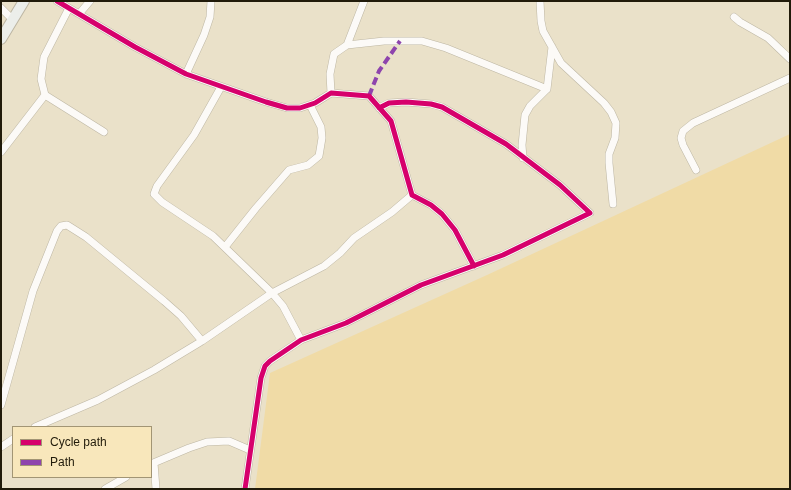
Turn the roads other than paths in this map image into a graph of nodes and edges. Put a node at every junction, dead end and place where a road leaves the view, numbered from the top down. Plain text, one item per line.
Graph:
1 (24, 1) edge
2 (57, 1) edge
3 (90, 1) edge
4 (211, 1) edge
5 (364, 1) edge
6 (540, 1) edge
7 (1, 8) edge
8 (69, 8) junction
9 (79, 14) junction
10 (734, 17) dead end
11 (13, 20) junction
12 (1, 39) edge
13 (347, 45) junction
14 (552, 47) junction
15 (790, 59) edge
16 (186, 74) junction
17 (790, 78) edge
18 (220, 87) junction
19 (547, 89) junction
20 (331, 93) junction
21 (45, 95) junction
22 (310, 105) junction
23 (379, 108) junction
24 (104, 132) dead end
25 (1, 152) edge
26 (523, 158) junction
27 (696, 170) dead end
28 (412, 195) junction
29 (613, 204) dead end
30 (225, 247) junction
31 (474, 266) junction
32 (272, 293) junction
33 (301, 340) junction
34 (202, 341) junction
35 (1, 405) edge
36 (38, 426) edge
37 (12, 440) edge
38 (1, 447) edge
39 (250, 450) junction
40 (153, 464) edge
41 (124, 478) edge
42 (105, 489) edge
43 (156, 489) edge
44 (245, 489) edge

1 - 11 street
2 - 8 street
3 - 9 street
4 - 16 street
5 - 13 street
6 - 14 street
7 - 11 street
8 - 9 street
8 - 21 street
9 - 16 street
10 - 15 street
11 - 12 street
13 - 19 street
13 - 20 street
14 - 19 street
14 - 29 street
16 - 18 street
17 - 27 street
18 - 22 street
18 - 30 street
19 - 26 street
20 - 22 street
20 - 23 street
21 - 24 street
21 - 25 street
22 - 30 street
23 - 26 street
23 - 28 street
26 - 31 street
28 - 31 street
28 - 32 street
30 - 32 street
31 - 33 street
32 - 33 street
32 - 34 street
33 - 39 street
34 - 35 street
34 - 36 street
37 - 38 street
39 - 40 street
39 - 44 street
40 - 43 street
41 - 42 street

